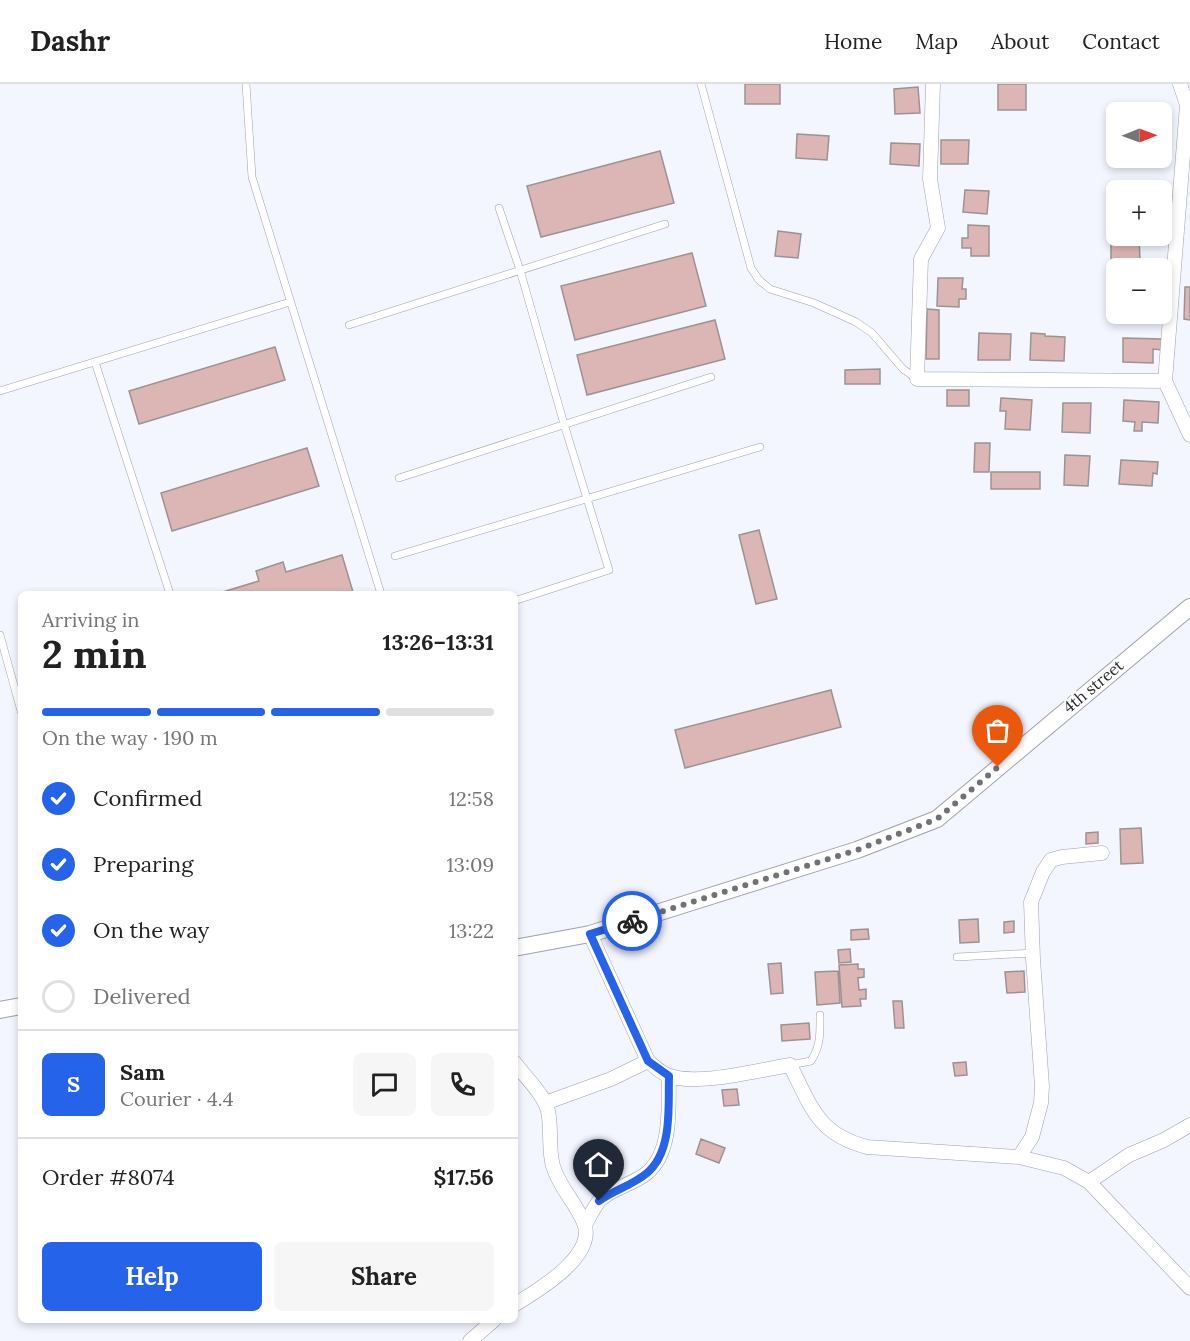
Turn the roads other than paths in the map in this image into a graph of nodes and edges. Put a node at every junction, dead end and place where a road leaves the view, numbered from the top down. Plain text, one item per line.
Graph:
1 (246, 84) edge
2 (701, 84) edge
3 (933, 84) edge
4 (1180, 84) edge
5 (1188, 104) edge
6 (499, 208) dead end
7 (665, 224) dead end
8 (520, 270) junction
9 (290, 302) junction
10 (349, 325) dead end
11 (95, 362) junction
12 (711, 376) dead end
13 (917, 379) junction
14 (1165, 381) junction
15 (0, 391) edge
16 (564, 424) junction
17 (1190, 435) edge
18 (760, 447) dead end
19 (399, 478) dead end
20 (587, 499) junction
21 (395, 556) dead end
22 (169, 591) edge
23 (380, 591) edge
24 (518, 600) edge
25 (1190, 607) edge
26 (0, 635) edge
27 (1, 643) edge
28 (18, 701) edge
29 (1102, 853) dead end
30 (590, 934) junction
31 (518, 947) edge
32 (1033, 953) junction
33 (957, 957) dead end
34 (18, 1007) edge
35 (0, 1011) edge
36 (820, 1015) dead end
37 (648, 1061) junction
38 (790, 1065) junction
39 (518, 1067) edge
40 (669, 1076) junction
41 (545, 1103) junction
42 (1190, 1125) edge
43 (1019, 1157) junction
44 (1089, 1182) junction
45 (585, 1225) junction
46 (1190, 1288) edge
47 (518, 1302) edge
48 (491, 1323) edge
49 (470, 1341) edge

1 - 9 lane
2 - 13 lane
3 - 13 street
4 - 5 street
5 - 14 street
6 - 8 lane
7 - 8 lane
8 - 10 lane
8 - 16 lane
9 - 11 lane
9 - 23 lane
11 - 15 lane
11 - 22 lane
12 - 16 lane
13 - 14 street
14 - 17 street
16 - 19 lane
16 - 20 lane
18 - 20 lane
20 - 21 lane
20 - 24 lane
25 - 30 street, 4th street
26 - 27 lane
27 - 28 lane
29 - 32 street
30 - 31 street, 4th street
30 - 37 street
32 - 33 lane
32 - 43 street
34 - 35 street
36 - 38 lane
37 - 40 street
37 - 41 street
38 - 40 street
38 - 43 street
39 - 41 street
40 - 45 street
41 - 45 street
42 - 44 street
43 - 44 street
44 - 46 street
45 - 47 street
48 - 49 street

